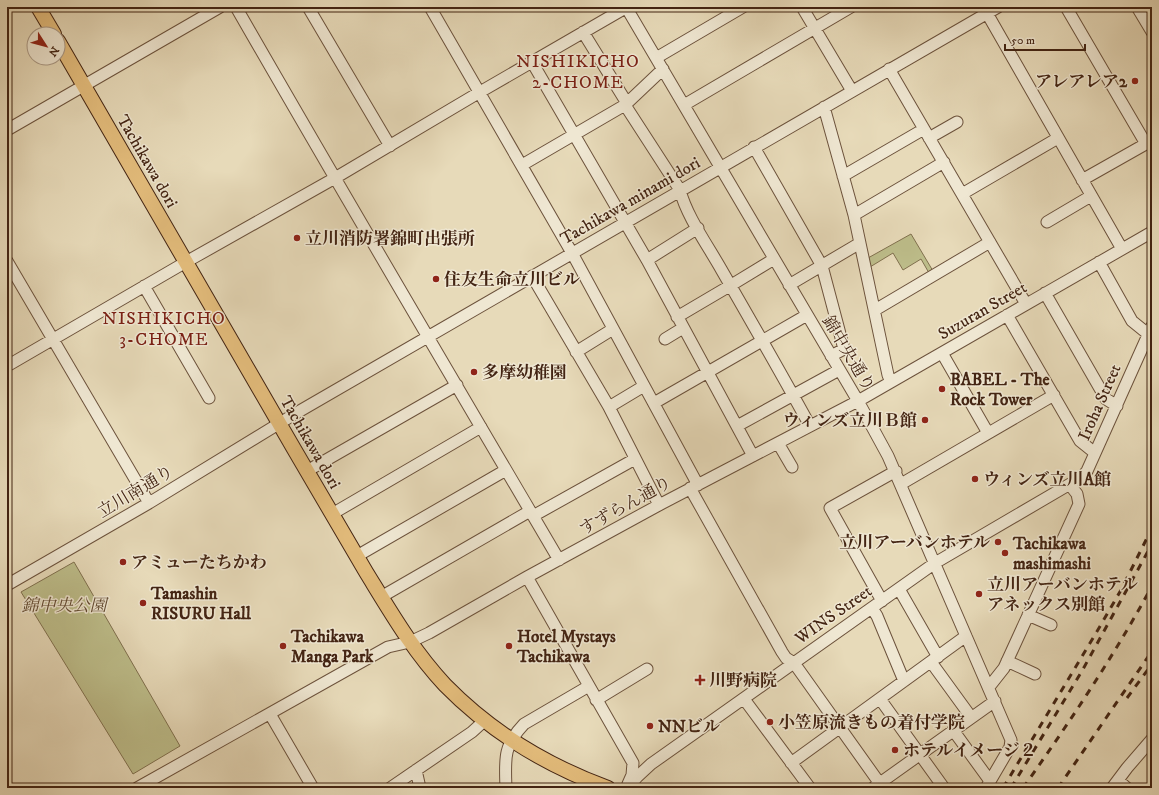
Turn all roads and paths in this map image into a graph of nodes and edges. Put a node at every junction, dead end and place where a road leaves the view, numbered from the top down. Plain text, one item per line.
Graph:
1 (38, 7) edge
2 (220, 7) edge
3 (236, 7) edge
4 (308, 7) edge
5 (430, 7) edge
6 (626, 7) edge
7 (743, 7) edge
8 (802, 7) edge
9 (851, 7) edge
10 (998, 7) edge
11 (1066, 7) edge
12 (1137, 7) edge
13 (985, 10) edge
14 (49, 26) edge
15 (815, 29) junction
16 (583, 32) junction
17 (1152, 32) edge
18 (66, 55) edge
19 (656, 58) junction
20 (532, 62) junction
21 (663, 69) junction
22 (889, 69) junction
23 (84, 86) junction
24 (852, 91) junction
25 (480, 92) junction
26 (625, 105) junction
27 (684, 105) junction
28 (824, 107) junction
29 (957, 122) dead end
30 (7, 130) edge
31 (575, 134) junction
32 (927, 134) junction
33 (1058, 138) junction
34 (1149, 143) edge
35 (390, 146) junction
36 (754, 147) junction
37 (944, 162) junction
38 (522, 165) junction
39 (720, 166) junction
40 (843, 176) junction
41 (334, 178) junction
42 (1082, 180) junction
43 (680, 190) junction
44 (962, 194) junction
45 (1092, 196) junction
46 (854, 215) junction
47 (625, 222) junction
48 (1047, 222) dead end
49 (698, 228) junction
50 (1152, 232) edge
51 (990, 242) junction
52 (860, 243) junction
53 (1122, 249) junction
54 (572, 253) junction
55 (774, 259) junction
56 (647, 260) junction
57 (7, 261) edge
58 (186, 262) junction
59 (1099, 262) junction
60 (822, 266) junction
61 (532, 276) junction
62 (730, 285) junction
63 (789, 285) junction
64 (144, 286) junction
65 (1045, 293) junction
66 (1026, 304) junction
67 (874, 310) junction
68 (807, 315) junction
69 (1007, 315) junction
70 (676, 316) junction
71 (683, 328) junction
72 (613, 329) junction
73 (1150, 330) edge
74 (429, 336) junction
75 (53, 339) junction
76 (665, 339) dead end
77 (762, 340) junction
78 (576, 352) junction
79 (942, 353) junction
80 (831, 356) junction
81 (7, 366) edge
82 (839, 370) junction
83 (707, 372) junction
84 (891, 382) junction
85 (457, 385) junction
86 (644, 386) junction
87 (793, 394) junction
88 (1054, 395) junction
89 (209, 398) dead end
90 (858, 401) junction
91 (654, 403) junction
92 (1116, 406) junction
93 (609, 407) junction
94 (279, 423) junction
95 (737, 426) junction
96 (810, 426) junction
97 (482, 427) junction
98 (988, 433) junction
99 (778, 443) junction
100 (1095, 453) junction
101 (753, 456) junction
102 (635, 460) junction
103 (792, 467) dead end
104 (506, 470) junction
105 (307, 471) junction
106 (896, 471) junction
107 (901, 484) junction
108 (1070, 485) junction
109 (694, 486) junction
110 (149, 503) junction
111 (659, 505) junction
112 (332, 514) junction
113 (532, 514) junction
114 (357, 556) junction
115 (559, 560) junction
116 (936, 563) junction
117 (528, 577) junction
118 (7, 585) edge
119 (899, 589) junction
120 (381, 597) junction
121 (882, 601) junction
122 (872, 608) junction
123 (1028, 615) junction
124 (1051, 625) dead end
125 (966, 636) junction
126 (410, 642) junction
127 (934, 659) junction
128 (1007, 661) junction
129 (794, 663) junction
130 (647, 669) dead end
131 (1035, 674) dead end
132 (904, 681) junction
133 (589, 686) junction
134 (989, 687) junction
135 (744, 699) junction
136 (880, 699) junction
137 (596, 700) junction
138 (995, 701) junction
139 (270, 714) junction
140 (971, 717) junction
141 (484, 721) junction
142 (840, 728) junction
143 (953, 730) junction
144 (510, 740) junction
145 (1151, 741) edge
146 (920, 754) junction
147 (791, 763) junction
148 (416, 770) junction
149 (1115, 784) edge
150 (988, 785) edge
151 (878, 786) edge
152 (137, 788) edge
153 (313, 788) edge
154 (390, 788) edge
155 (420, 788) edge
156 (506, 788) edge
157 (608, 788) edge
158 (628, 788) edge
159 (810, 788) edge
160 (944, 788) edge
161 (1127, 788) edge

1 - 14 main road
2 - 23 street
3 - 41 street
4 - 35 street
5 - 25 street
6 - 16 street
6 - 19 street, 錦中央通り
7 - 19 street
8 - 15 street
9 - 15 street
10 - 13 street, Tachikawa minami dori
11 - 34 street
12 - 17 street
13 - 22 street, Tachikawa minami dori
13 - 33 street
15 - 24 street
15 - 27 street
16 - 20 street
16 - 26 street
18 - 23 main road, Tachikawa dori
19 - 21 street, 錦中央通り
20 - 25 street
20 - 31 street
21 - 26 street
21 - 27 street, 錦中央通り
22 - 24 street, Tachikawa minami dori
22 - 32 street
23 - 30 street
23 - 58 main road, Tachikawa dori
24 - 28 street, Tachikawa minami dori
25 - 35 street
25 - 38 street
26 - 31 street
26 - 43 street
27 - 39 street, 錦中央通り
28 - 36 street, Tachikawa minami dori
28 - 40 street
29 - 32 street
31 - 38 street
31 - 47 street
32 - 37 street
32 - 40 street
33 - 42 street
33 - 44 street
34 - 42 street
35 - 41 street
36 - 39 street, Tachikawa minami dori
36 - 60 street
37 - 44 street
37 - 46 street
38 - 54 street
39 - 43 street, Tachikawa minami dori
39 - 55 street, 錦中央通り
40 - 46 street
41 - 58 street
41 - 74 street
42 - 45 street
43 - 47 street, Tachikawa minami dori
43 - 49 street
44 - 51 street
45 - 48 street
45 - 53 street
46 - 52 street
47 - 54 street, Tachikawa minami dori
47 - 56 street
49 - 56 street
49 - 62 street
50 - 53 street
51 - 66 street
51 - 67 street
52 - 60 street
52 - 67 street
53 - 59 street, Suzuran Street
54 - 61 street, Tachikawa minami dori
54 - 72 street
55 - 62 street
55 - 63 street, 錦中央通り
56 - 70 street
57 - 75 street
58 - 64 street
58 - 94 main road, Tachikawa dori
59 - 65 street, Suzuran Street
59 - 73 street
60 - 63 street
60 - 80 street
61 - 74 street, Tachikawa minami dori
61 - 78 street
62 - 70 street
62 - 77 street
63 - 68 street, 錦中央通り
64 - 75 street
64 - 89 street
65 - 66 street, Suzuran Street
65 - 92 street
66 - 69 street, Suzuran Street
67 - 84 street
68 - 77 street
68 - 80 street, 錦中央通り
69 - 79 street, Suzuran Street
69 - 88 street
70 - 71 street
71 - 76 street
71 - 83 street
72 - 78 street
72 - 86 street
73 - 92 street, Iroha Street
74 - 85 street
74 - 94 street, Tachikawa minami dori
75 - 81 street
75 - 110 street
77 - 83 street
77 - 87 street
78 - 93 street
79 - 84 street, Suzuran Street
79 - 98 street
80 - 82 street, 錦中央通り
82 - 87 street
82 - 90 street, 錦中央通り
83 - 91 street
83 - 95 street
84 - 90 street, Suzuran Street
85 - 97 street
85 - 105 street
86 - 91 street
86 - 93 street
87 - 95 street
87 - 96 street
88 - 98 street
88 - 100 street
90 - 96 street, すずらん通り
90 - 106 street, 錦中央通り
91 - 109 street
92 - 100 street, Iroha Street
93 - 102 street
94 - 105 main road, Tachikawa dori
94 - 110 street, 立川南通り
95 - 101 street
96 - 99 street, すずらん通り
97 - 104 street
97 - 112 street
98 - 107 street
99 - 101 street, すずらん通り
99 - 103 street
100 - 108 street, Iroha Street
101 - 109 street, すずらん通り
102 - 111 street
102 - 113 street
104 - 113 street
104 - 114 street
105 - 112 main road, Tachikawa dori
106 - 107 street, 錦中央通り
106 - 121 street
107 - 116 street, 錦中央通り
108 - 116 street, WINS Street
108 - 123 street
109 - 111 street, すずらん通り
109 - 129 street
110 - 118 street, 立川南通り
111 - 115 street, すずらん通り
112 - 114 main road, Tachikawa dori
113 - 115 street
113 - 120 street
114 - 120 main road, Tachikawa dori
115 - 117 street, すずらん通り
116 - 119 street, WINS Street
116 - 125 street, 錦中央通り
117 - 126 street, すずらん通り
117 - 133 street
119 - 121 street, WINS Street
119 - 127 street
120 - 126 main road, Tachikawa dori
121 - 122 street, WINS Street
122 - 129 street, WINS Street
122 - 132 street
123 - 124 street
123 - 128 street
125 - 127 street
125 - 134 street, 錦中央通り
126 - 139 street, すずらん通り
126 - 141 main road, Tachikawa dori
127 - 132 street
127 - 140 street
128 - 131 street
128 - 134 street
129 - 135 street, WINS Street
129 - 142 street
130 - 137 street
132 - 136 street
133 - 137 street
133 - 144 street
134 - 138 street, 錦中央通り
135 - 147 street
135 - 158 street, WINS Street
136 - 142 street
136 - 146 street
137 - 158 street
138 - 140 street
138 - 150 street, 錦中央通り
139 - 152 street, すずらん通り
139 - 153 street
140 - 143 street
141 - 144 main road, Tachikawa dori
141 - 148 street
142 - 147 street
142 - 151 street
143 - 146 street
143 - 150 street
144 - 156 street
144 - 157 main road, Tachikawa dori
145 - 149 street
146 - 151 street
146 - 160 street
147 - 159 street
148 - 154 street
148 - 155 street
149 - 161 street

